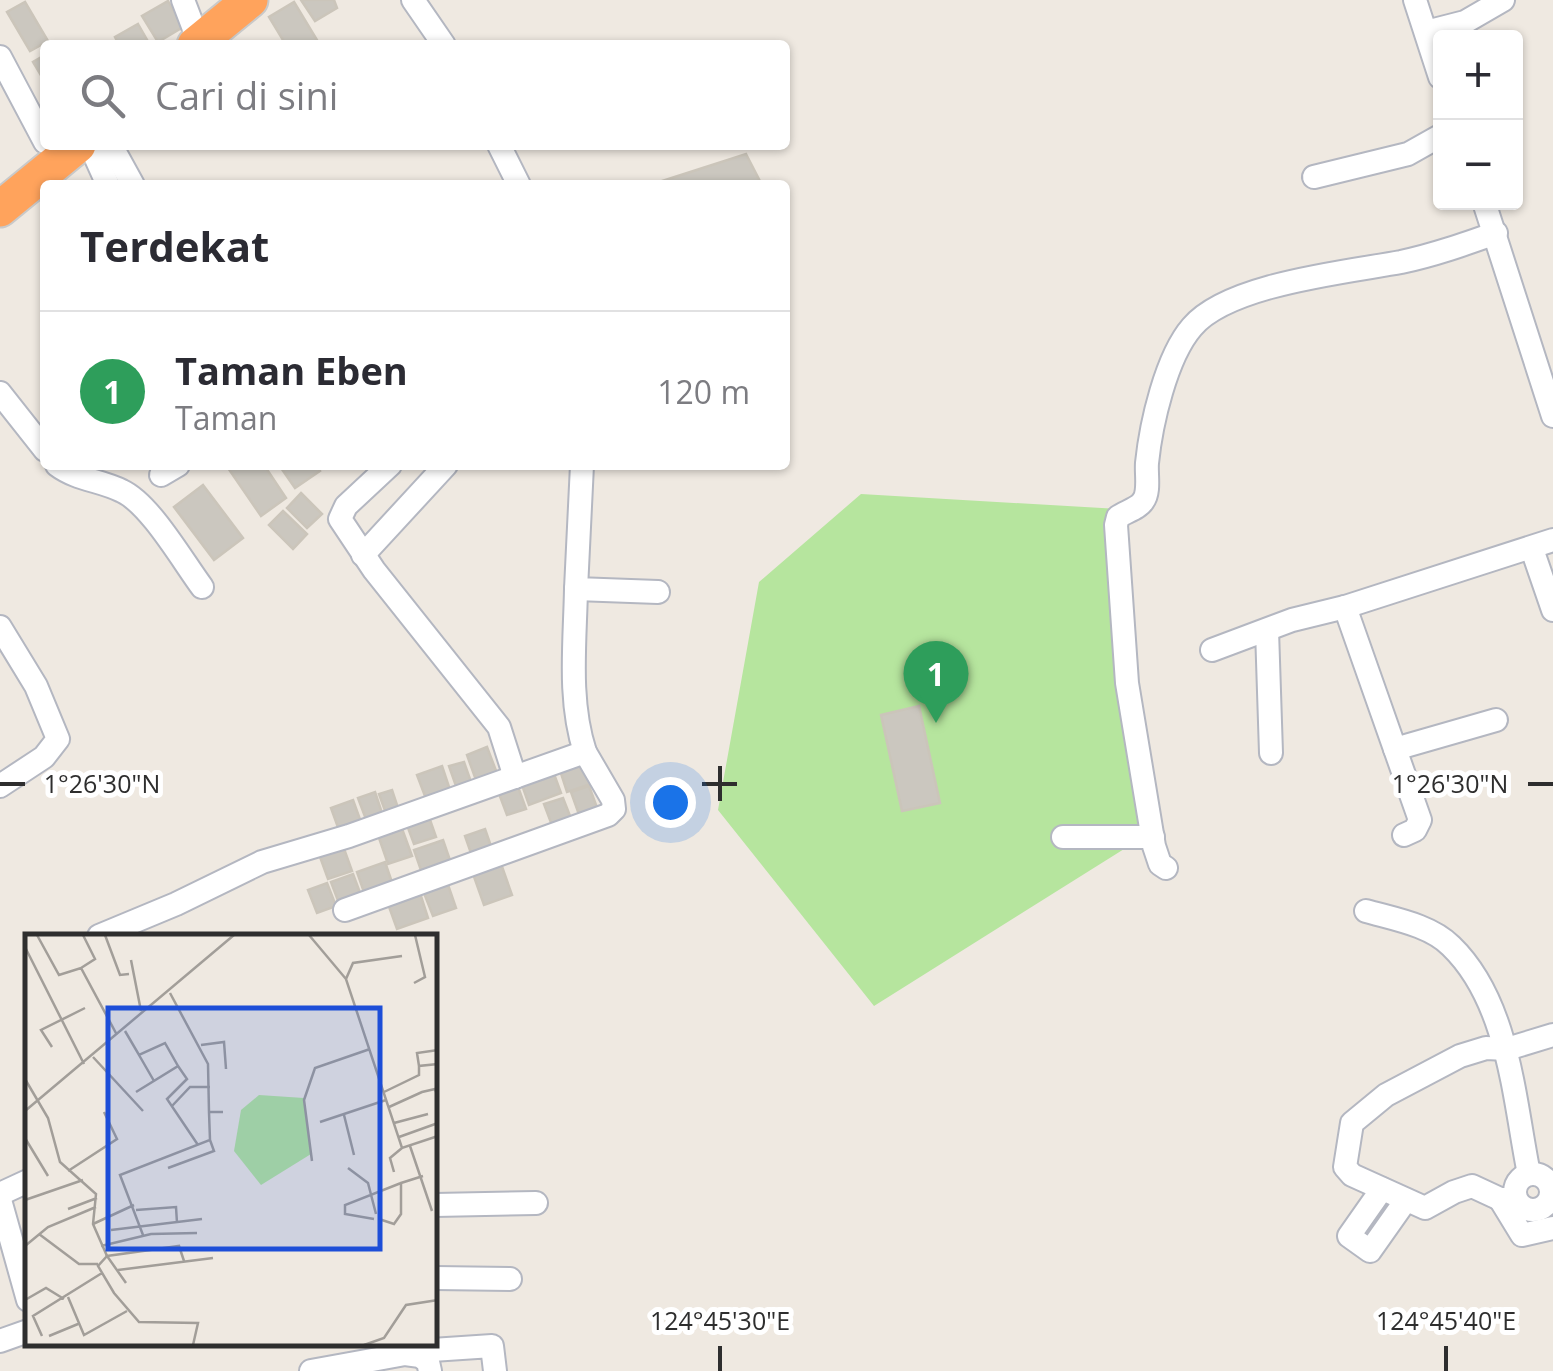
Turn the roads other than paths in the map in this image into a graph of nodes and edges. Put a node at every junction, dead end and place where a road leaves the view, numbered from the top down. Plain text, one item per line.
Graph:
1 (183, 0) edge
2 (250, 0) edge
3 (413, 0) edge
4 (1415, 0) edge
5 (1503, 0) edge
6 (1426, 32) junction
7 (196, 40) edge
8 (201, 40) edge
9 (441, 40) edge
10 (1433, 54) edge
11 (0, 57) edge
12 (40, 122) edge
13 (1433, 140) edge
14 (54, 150) edge
15 (92, 150) edge
16 (113, 150) edge
17 (502, 150) edge
18 (1314, 177) dead end
19 (106, 180) edge
20 (130, 180) edge
21 (517, 180) edge
22 (0, 209) edge
23 (1487, 210) edge
24 (1496, 233) junction
25 (0, 392) edge
26 (1553, 416) edge
27 (40, 444) edge
28 (63, 470) edge
29 (385, 470) edge
30 (441, 470) edge
31 (582, 470) edge
32 (1543, 544) edge
33 (363, 555) junction
34 (202, 587) dead end
35 (576, 589) junction
36 (658, 592) dead end
37 (1345, 607) junction
38 (1553, 610) edge
39 (0, 627) edge
40 (1267, 630) junction
41 (1212, 650) dead end
42 (1496, 720) dead end
43 (1395, 749) junction
44 (585, 752) junction
45 (1271, 753) dead end
46 (514, 777) junction
47 (0, 786) edge
48 (1404, 835) dead end
49 (1153, 837) junction
50 (1082, 845) dead end
51 (1166, 868) dead end
52 (345, 910) dead end
53 (1366, 911) dead end
54 (104, 934) edge
55 (1553, 1035) edge
56 (1507, 1050) junction
57 (1529, 1174) junction
58 (25, 1183) edge
59 (1382, 1189) junction
60 (0, 1197) edge
61 (1508, 1199) junction
62 (1406, 1200) junction
63 (536, 1203) dead end
64 (1550, 1205) edge
65 (438, 1206) edge
66 (1553, 1228) edge
67 (23, 1262) edge
68 (438, 1278) edge
69 (510, 1279) dead end
70 (25, 1332) edge
71 (0, 1341) edge
72 (425, 1364) edge
73 (311, 1371) edge
74 (494, 1371) edge

1 - 7 street
2 - 8 highway
3 - 9 street
4 - 6 street
5 - 6 street
6 - 10 street
11 - 12 street
13 - 18 street
14 - 22 highway
15 - 19 street
16 - 20 street
17 - 21 street
23 - 24 street
24 - 26 street
24 - 49 street
25 - 27 street
28 - 34 street
29 - 33 street
30 - 33 street
31 - 35 street
32 - 37 street
32 - 38 street
33 - 46 street
35 - 36 street
35 - 44 street
37 - 40 street
37 - 43 street
39 - 47 street
40 - 41 street
40 - 45 street
42 - 43 street
43 - 48 street
44 - 46 street
44 - 52 street
46 - 54 street
49 - 50 street
49 - 51 street
53 - 56 street
55 - 56 street
56 - 57 street
56 - 59 street
57 - 61 street
57 - 64 street
58 - 60 street
59 - 62 street
59 - 62 street
60 - 67 street
61 - 62 street
61 - 64 street
61 - 66 street
63 - 65 street
68 - 69 street
70 - 71 street
72 - 73 street
72 - 74 street

